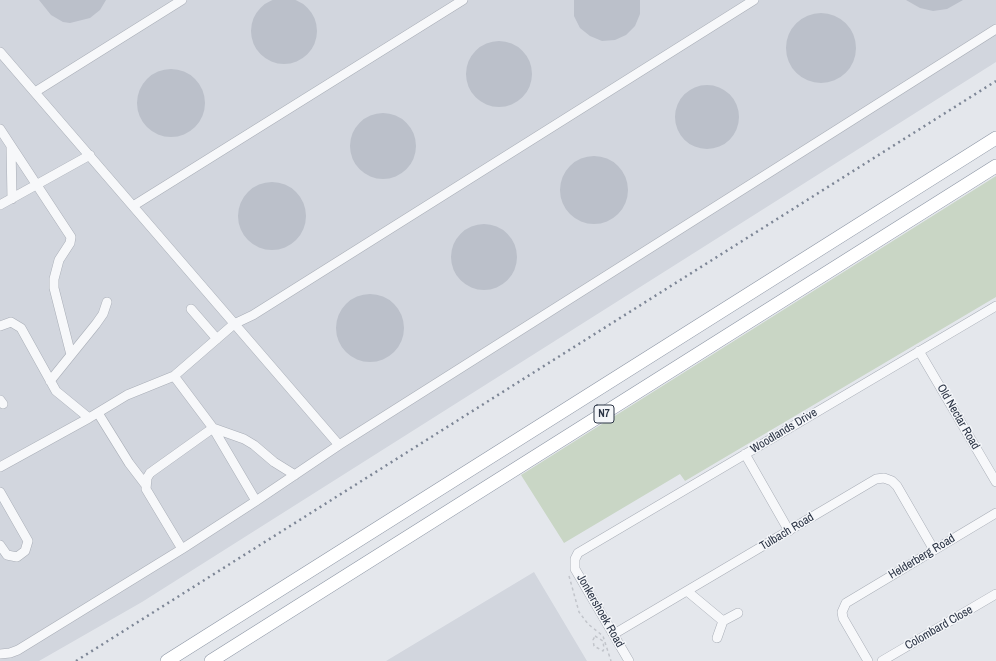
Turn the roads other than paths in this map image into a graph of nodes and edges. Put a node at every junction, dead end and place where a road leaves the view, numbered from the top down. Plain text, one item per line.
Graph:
1 (182, 0) edge
2 (463, 0) edge
3 (754, 0) edge
4 (996, 29) edge
5 (0, 52) edge
6 (34, 92) junction
7 (0, 129) edge
8 (996, 138) edge
9 (11, 145) junction
10 (90, 155) junction
11 (996, 166) edge
12 (37, 185) junction
13 (12, 199) junction
14 (0, 205) edge
15 (133, 206) junction
16 (107, 302) dead end
17 (996, 306) edge
18 (191, 309) dead end
19 (234, 324) junction
20 (0, 326) edge
21 (217, 339) junction
22 (919, 351) junction
23 (71, 355) junction
24 (174, 376) junction
25 (50, 381) junction
26 (98, 413) junction
27 (89, 418) junction
28 (213, 428) junction
29 (339, 445) junction
30 (745, 454) junction
31 (0, 467) edge
32 (295, 475) junction
33 (996, 482) edge
34 (145, 484) junction
35 (0, 492) edge
36 (256, 501) junction
37 (996, 513) edge
38 (789, 531) junction
39 (0, 545) edge
40 (182, 549) junction
41 (934, 550) junction
42 (575, 559) joint
43 (687, 591) junction
44 (996, 594) edge
45 (738, 613) dead end
46 (724, 621) junction
47 (614, 634) junction
48 (716, 638) dead end
49 (0, 654) edge
50 (167, 661) edge
51 (211, 661) edge
52 (630, 661) edge
53 (868, 661) edge
54 (882, 661) edge

1 - 6 street
2 - 15 street
3 - 19 street
4 - 29 street
5 - 6 street
6 - 10 street
7 - 9 street
8 - 50 highway, N7
9 - 12 street
9 - 13 street
10 - 12 street
10 - 15 street
11 - 51 highway, N7
12 - 13 street
12 - 23 street
13 - 14 street
15 - 19 street
16 - 23 street
17 - 22 street, Woodlands Drive
18 - 21 street
19 - 21 street
19 - 29 street
20 - 25 street
21 - 24 street
22 - 30 street, Woodlands Drive
22 - 33 street, Old Nectar Road
23 - 25 street
24 - 26 street
24 - 28 street
25 - 27 street
26 - 27 street
26 - 34 street
27 - 31 street
28 - 32 street
28 - 34 street
28 - 36 street
29 - 32 street
30 - 38 street
30 - 42 street, Woodlands Drive
32 - 36 street
34 - 40 street
35 - 39 street
36 - 40 street
37 - 41 street, Helderberg Road
38 - 41 street, Tulbach Road
38 - 43 street, Tulbach Road
40 - 49 street
41 - 53 street, Helderberg Road
42 - 47 street, Jonkershoek Road
43 - 46 street
43 - 47 street, Tulbach Road
44 - 54 street, Colombard Close
45 - 46 street
46 - 48 street
47 - 52 street, Jonkershoek Road

